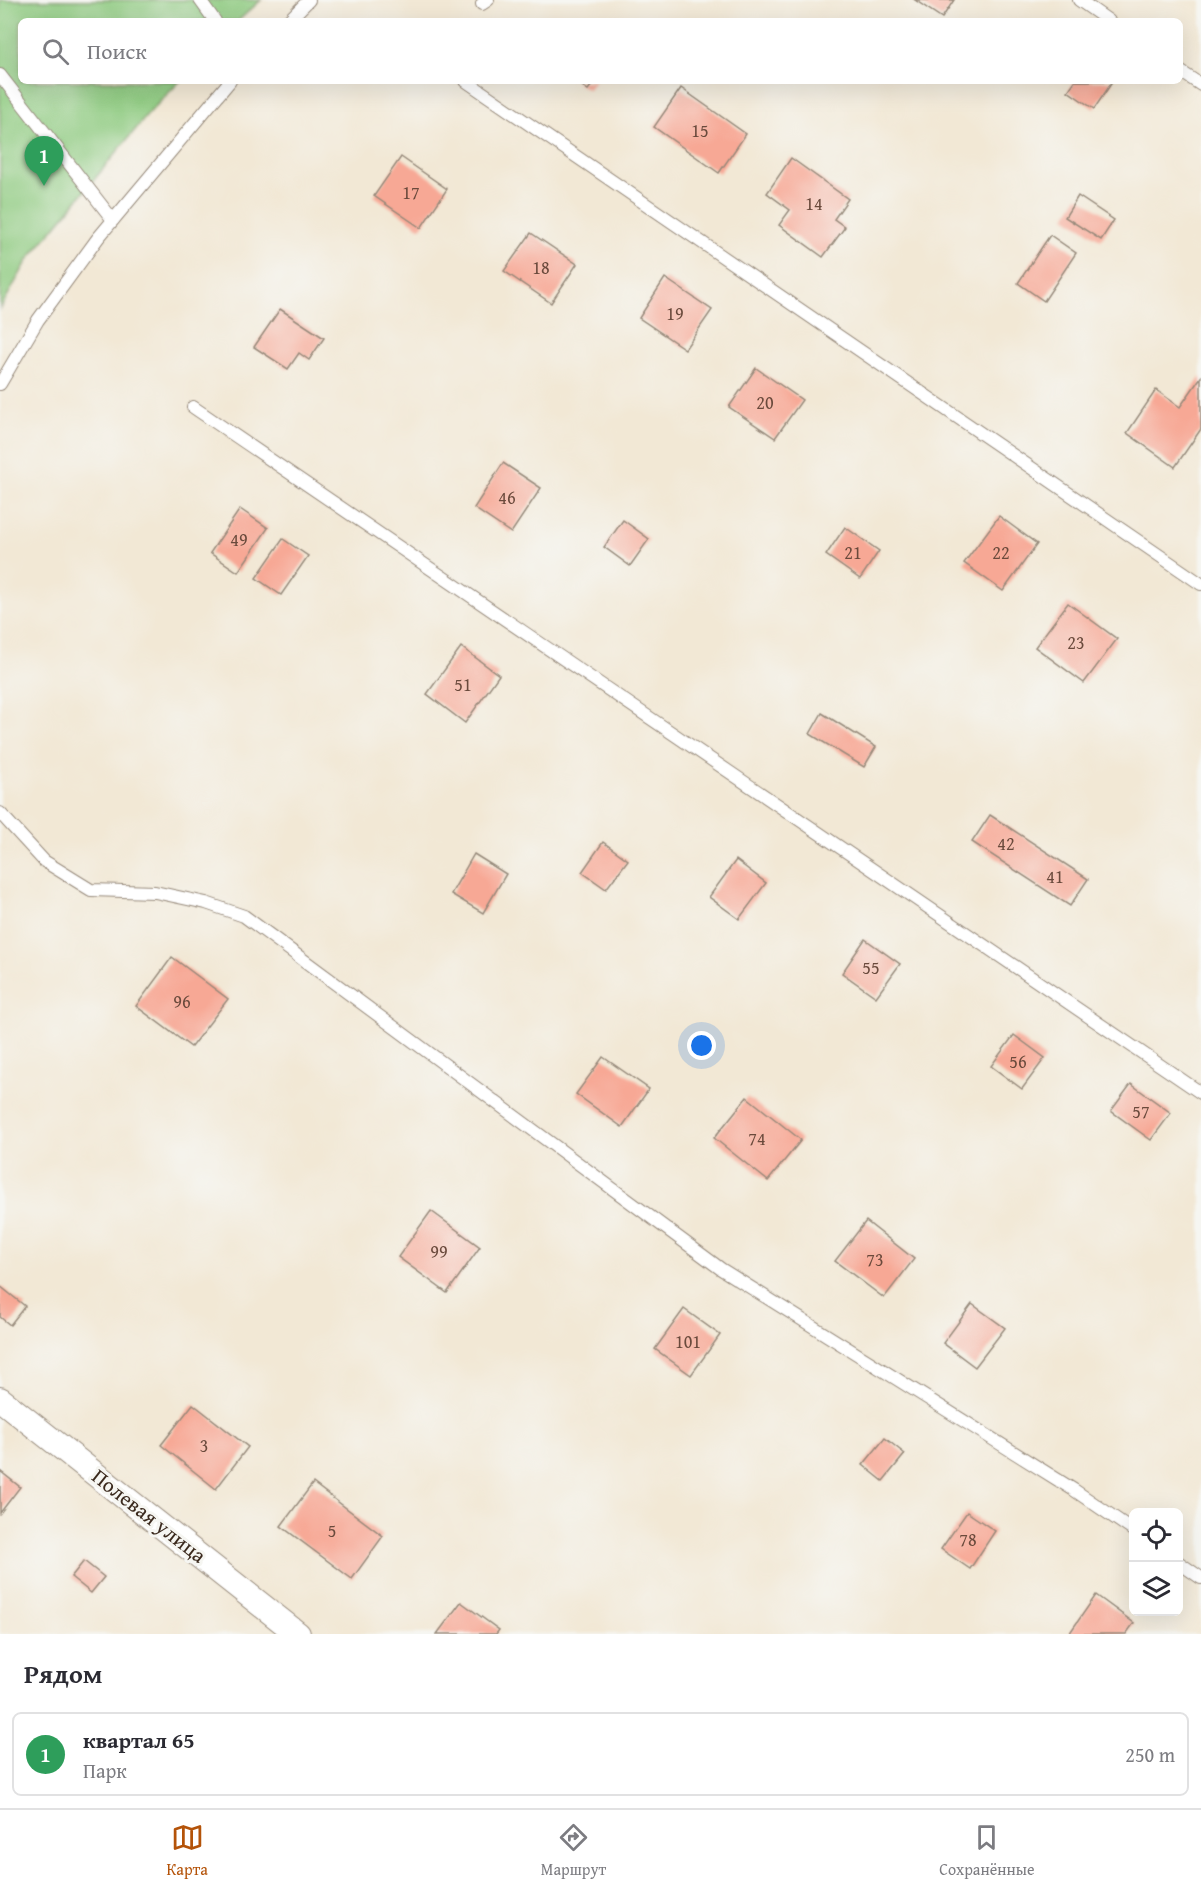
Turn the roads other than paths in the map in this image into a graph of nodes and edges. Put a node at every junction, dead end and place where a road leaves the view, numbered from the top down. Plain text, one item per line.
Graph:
1 (200, 0) edge
2 (309, 0) edge
3 (1079, 0) edge
4 (213, 18) edge
5 (291, 18) edge
6 (1105, 18) edge
7 (1183, 72) edge
8 (0, 75) edge
9 (227, 84) edge
10 (470, 84) edge
11 (1201, 85) edge
12 (113, 220) junction
13 (0, 384) edge
14 (193, 407) dead end
15 (1201, 584) edge
16 (0, 813) edge
17 (1201, 1093) edge
18 (0, 1399) edge
19 (1129, 1528) edge
20 (1183, 1565) edge
21 (1201, 1578) edge
22 (298, 1634) edge

1 - 4 lane
2 - 5 lane
3 - 6 lane
7 - 11 lane
8 - 12 lane
9 - 12 lane
10 - 15 lane
12 - 13 lane
14 - 17 lane
16 - 19 lane
18 - 22 street, Полевая улица
20 - 21 lane

